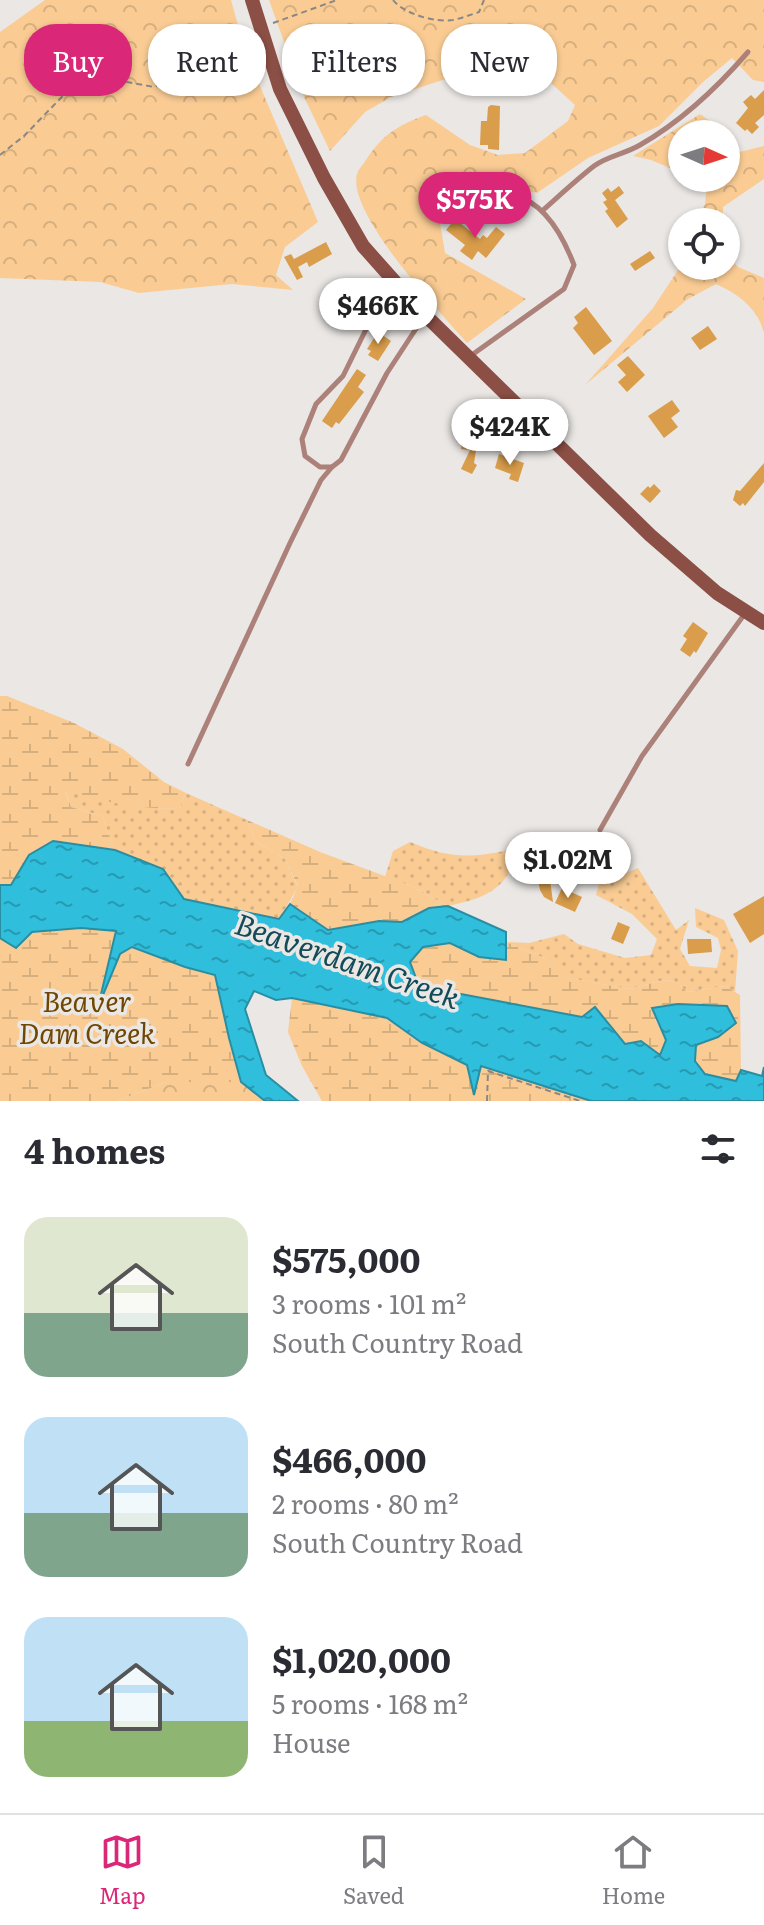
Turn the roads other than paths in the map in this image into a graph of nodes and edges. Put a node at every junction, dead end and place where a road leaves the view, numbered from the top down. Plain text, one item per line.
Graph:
1 (252, 0) edge
2 (748, 52) dead end
3 (470, 200) dead end
4 (542, 211) junction
5 (398, 285) junction
6 (425, 315) junction
7 (468, 357) junction
8 (332, 467) junction
9 (747, 611) junction
10 (764, 623) edge
11 (188, 764) dead end
12 (600, 830) dead end

1 - 5 main road
2 - 4 lane
3 - 4 lane
4 - 7 lane
5 - 6 main road
5 - 8 lane
6 - 7 main road
6 - 8 lane
7 - 9 main road
8 - 11 lane
9 - 10 main road
9 - 12 lane

